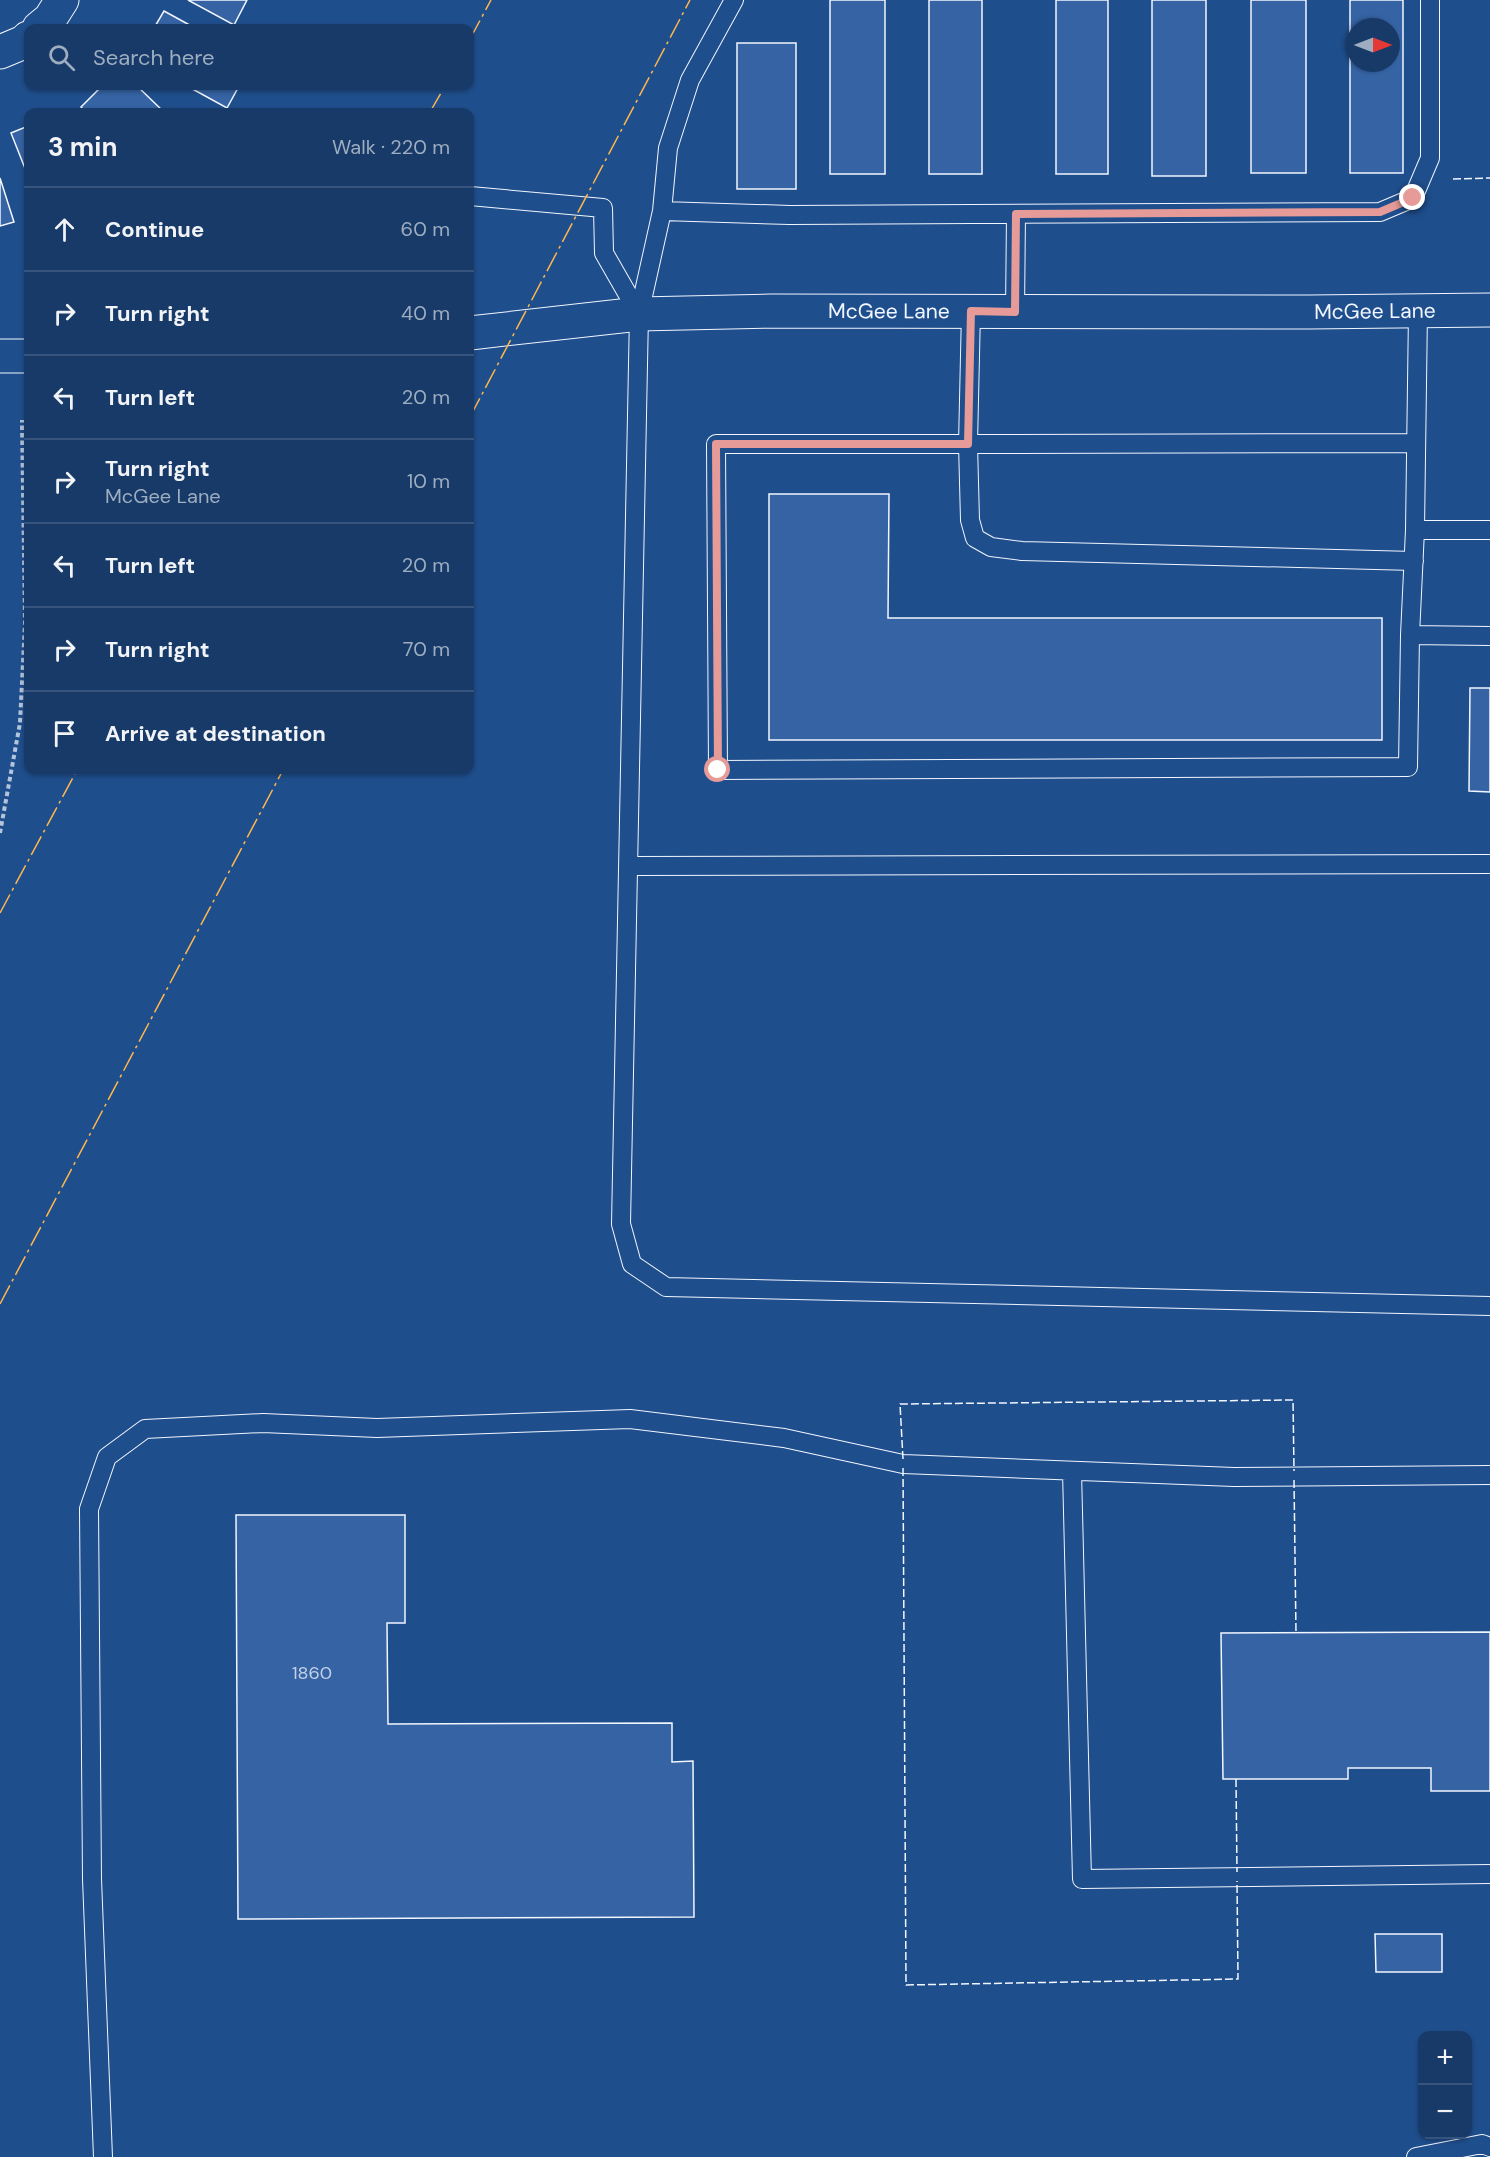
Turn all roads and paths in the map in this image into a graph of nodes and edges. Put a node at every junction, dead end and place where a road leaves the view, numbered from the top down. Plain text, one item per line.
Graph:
1 (62, 0) edge
2 (734, 0) edge
3 (1430, 0) edge
4 (44, 24) edge
5 (24, 42) edge
6 (0, 52) edge
7 (474, 196) edge
8 (662, 211) junction
9 (1016, 214) junction
10 (1490, 310) edge
11 (971, 311) junction
12 (1418, 311) junction
13 (1015, 312) junction
14 (639, 314) junction
15 (474, 333) edge
16 (0, 356) edge
17 (24, 356) edge
18 (22, 420) dead end
19 (1416, 443) junction
20 (968, 444) junction
21 (1415, 530) junction
22 (1490, 530) edge
23 (24, 555) edge
24 (1414, 561) junction
25 (1410, 635) junction
26 (1490, 636) edge
27 (24, 643) edge
28 (0, 833) edge
29 (1490, 864) edge
30 (628, 866) junction
31 (1490, 1306) edge
32 (1072, 1471) junction
33 (1490, 1475) edge
34 (1490, 1874) edge
35 (1490, 2147) edge
36 (103, 2157) edge
37 (1416, 2157) edge

1 - 4 street
2 - 8 lane
3 - 9 lane
5 - 6 street
7 - 14 lane
8 - 9 lane
8 - 14 lane
9 - 13 lane
10 - 12 street, McGee Lane
11 - 13 street, McGee Lane
11 - 14 street, McGee Lane
11 - 20 lane
12 - 13 street, McGee Lane
12 - 19 lane
14 - 15 street, McGee Lane
14 - 30 lane
16 - 17 street
18 - 23 path
19 - 20 lane
19 - 21 lane
20 - 24 lane
20 - 25 lane
21 - 22 lane
21 - 24 lane
24 - 25 lane
25 - 26 lane
27 - 28 path
29 - 30 lane
30 - 31 lane
32 - 33 lane
32 - 34 lane
32 - 36 lane
35 - 37 lane

